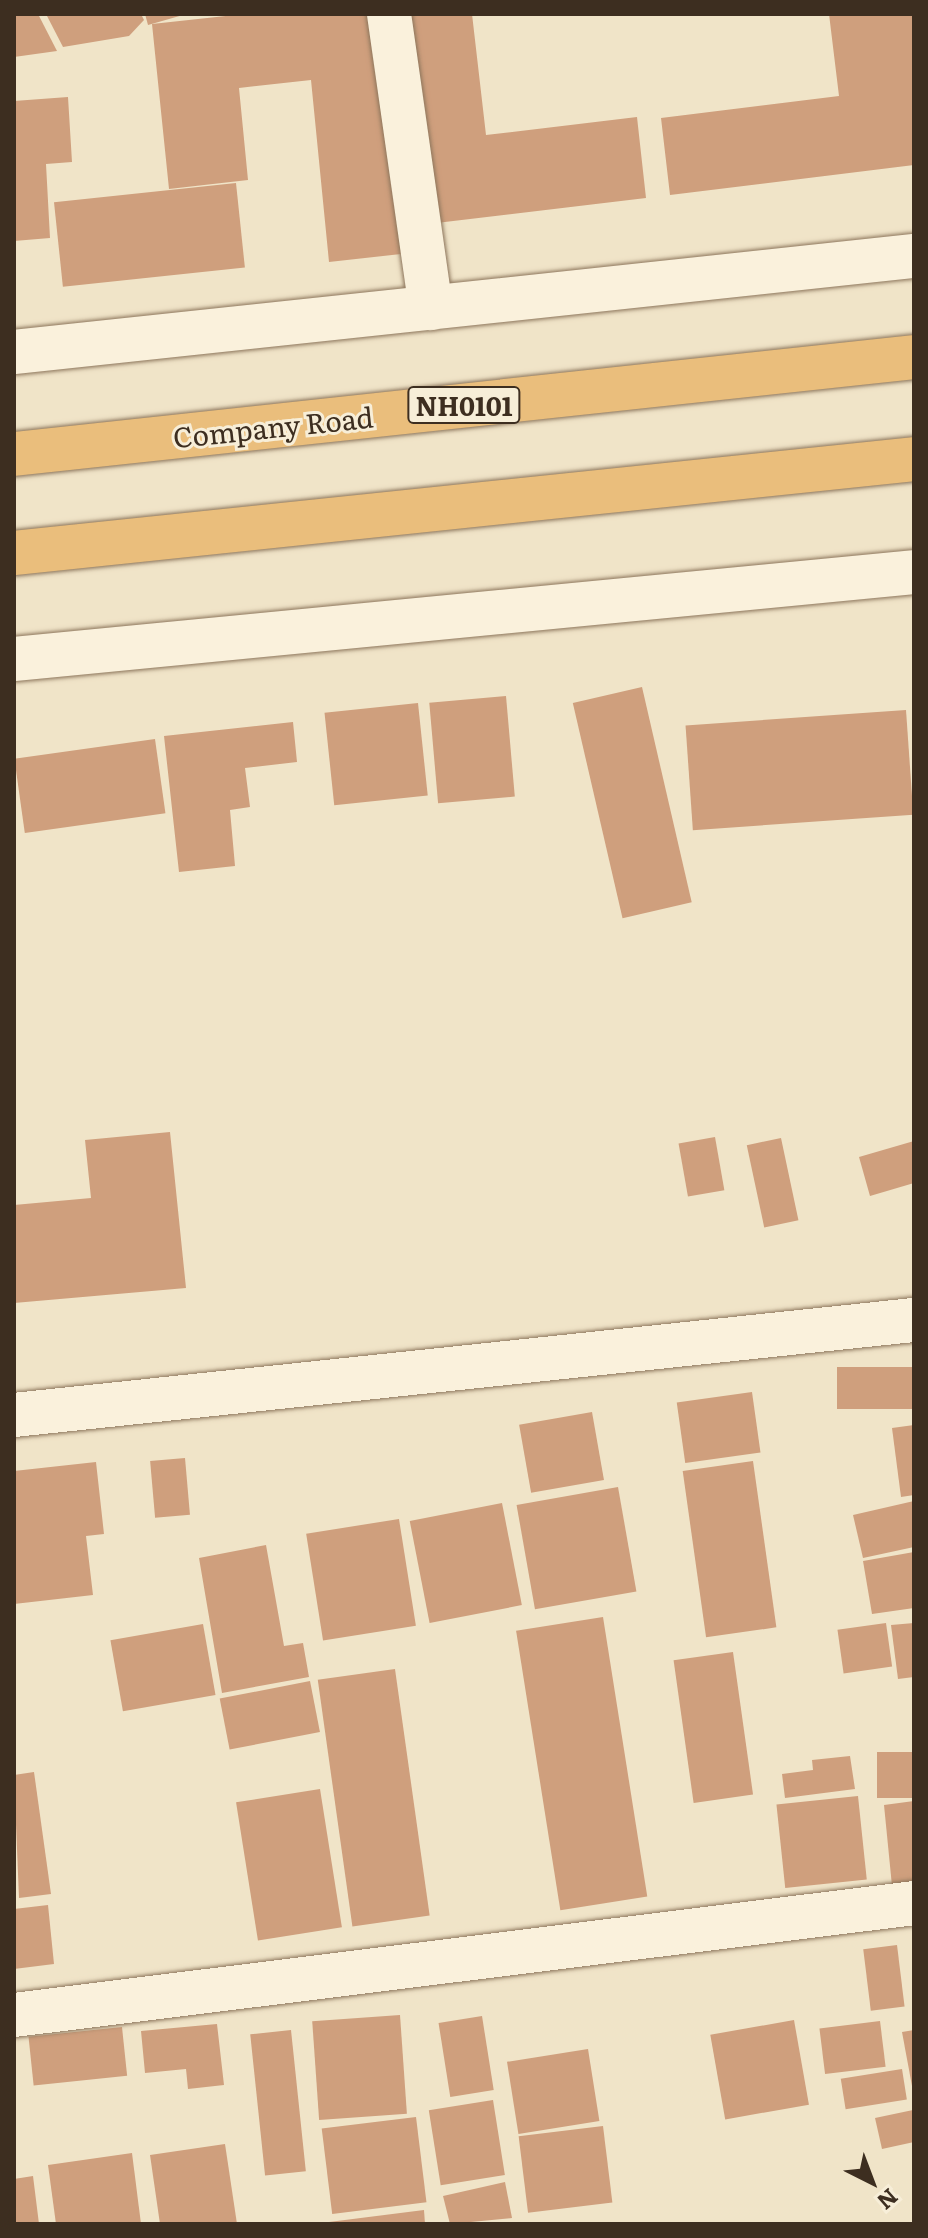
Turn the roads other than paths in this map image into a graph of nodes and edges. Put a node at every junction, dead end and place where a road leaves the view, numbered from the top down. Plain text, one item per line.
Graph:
1 (389, 14) edge
2 (914, 256) edge
3 (431, 308) junction
4 (14, 352) edge
5 (914, 357) edge
6 (14, 454) edge
7 (914, 459) edge
8 (14, 553) edge
9 (914, 572) edge
10 (14, 659) edge
11 (914, 1320) edge
12 (14, 1415) edge
13 (914, 1903) edge
14 (14, 2015) edge

1 - 3 street
2 - 3 street
3 - 4 street
5 - 6 highway, Company Road / NH0101
7 - 8 highway
9 - 10 street
11 - 12 street
13 - 14 street

